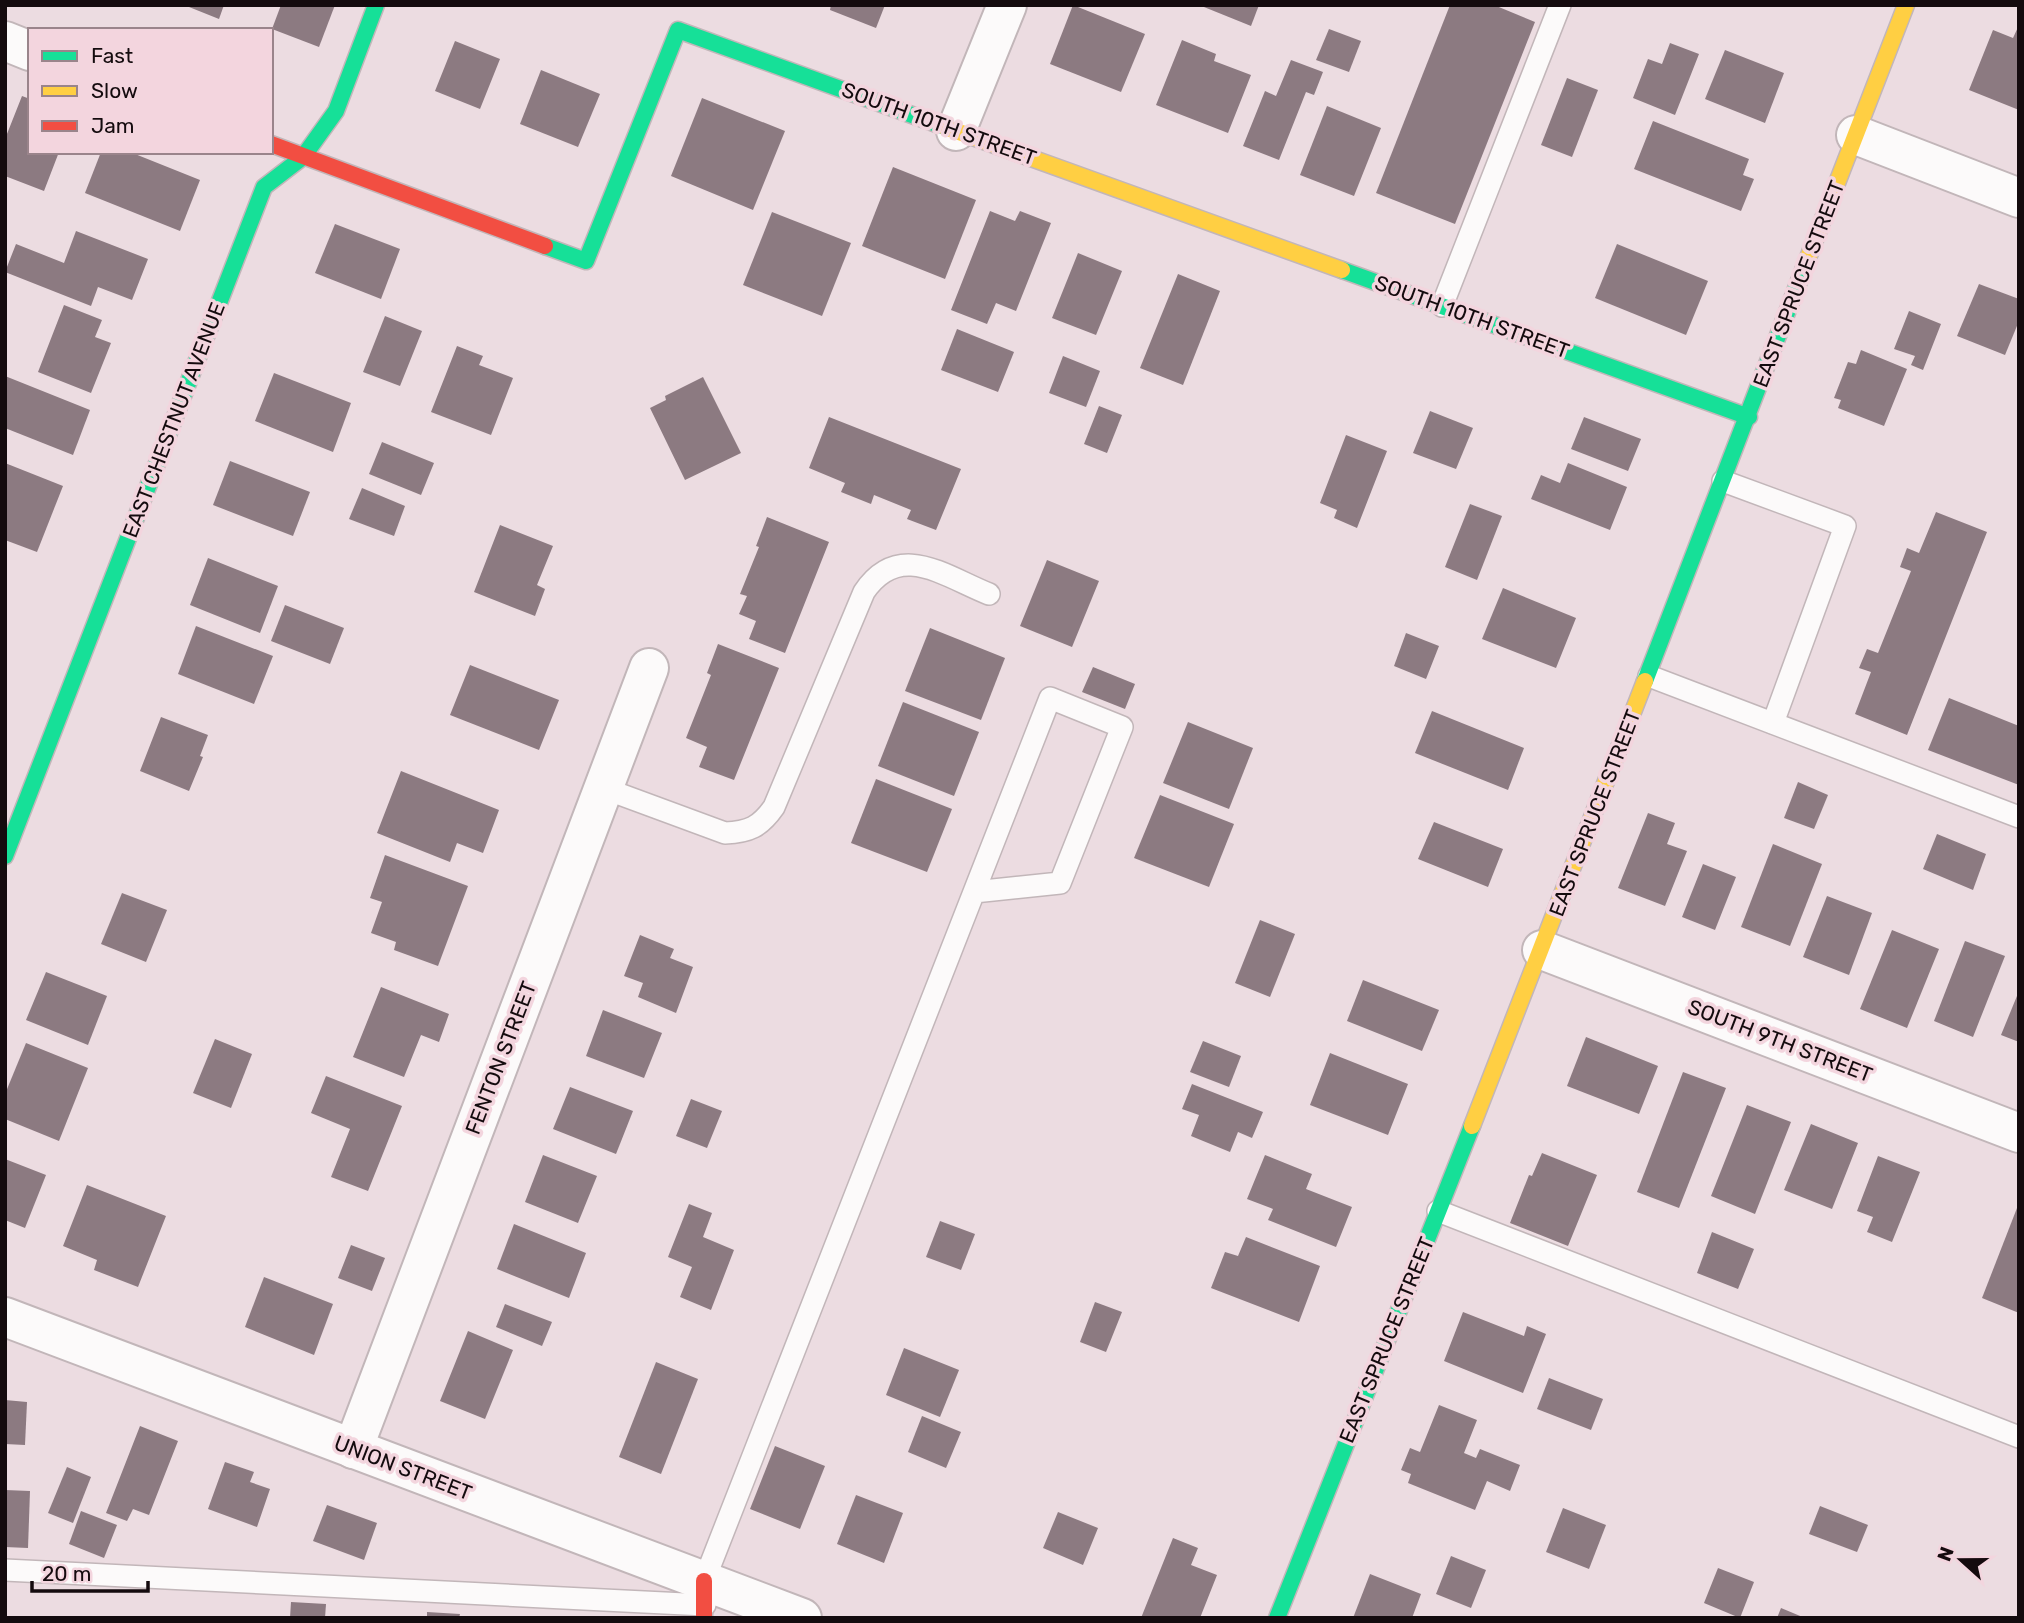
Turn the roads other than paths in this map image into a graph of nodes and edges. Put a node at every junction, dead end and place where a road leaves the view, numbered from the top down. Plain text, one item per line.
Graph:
1 (376, 5) edge
2 (1007, 5) edge
3 (1560, 5) edge
4 (1906, 5) edge
5 (5, 41) edge
6 (28, 50) edge
7 (956, 131) junction
8 (1856, 135) junction
9 (273, 145) edge
10 (303, 157) junction
11 (2019, 198) edge
12 (1442, 306) junction
13 (1749, 417) junction
14 (1723, 481) junction
15 (989, 594) dead end
16 (649, 668) dead end
17 (1648, 676) junction
18 (1773, 723) junction
19 (603, 788) junction
20 (2019, 817) edge
21 (5, 856) edge
22 (974, 892) junction
23 (1542, 950) junction
24 (2019, 1133) edge
25 (1438, 1212) junction
26 (5, 1317) edge
27 (2019, 1437) edge
28 (353, 1449) junction
29 (5, 1570) edge
30 (704, 1601) edge
31 (802, 1618) edge
32 (1277, 1618) edge

1 - 10 street, EAST CHESTNUT AVENUE
2 - 7 street
3 - 12 lane
4 - 8 street, EAST SPRUCE STREET
5 - 6 street
7 - 10 street, SOUTH 10TH STREET
7 - 12 street, SOUTH 10TH STREET
8 - 11 street
8 - 13 street, EAST SPRUCE STREET
9 - 10 street, SOUTH 10TH STREET
10 - 21 street, EAST CHESTNUT AVENUE
12 - 13 street, SOUTH 10TH STREET
13 - 14 street, EAST SPRUCE STREET
14 - 17 street, EAST SPRUCE STREET
14 - 18 lane
15 - 19 lane
16 - 19 street, FENTON STREET
17 - 18 lane
17 - 23 street, EAST SPRUCE STREET
18 - 20 lane
19 - 28 street, FENTON STREET
22 - 22 lane
22 - 30 lane
23 - 24 street, SOUTH 9TH STREET
23 - 25 street, EAST SPRUCE STREET
25 - 27 lane
25 - 32 street, EAST SPRUCE STREET
26 - 28 street, UNION STREET
28 - 30 street, UNION STREET
29 - 30 lane
30 - 31 street, UNION STREET

